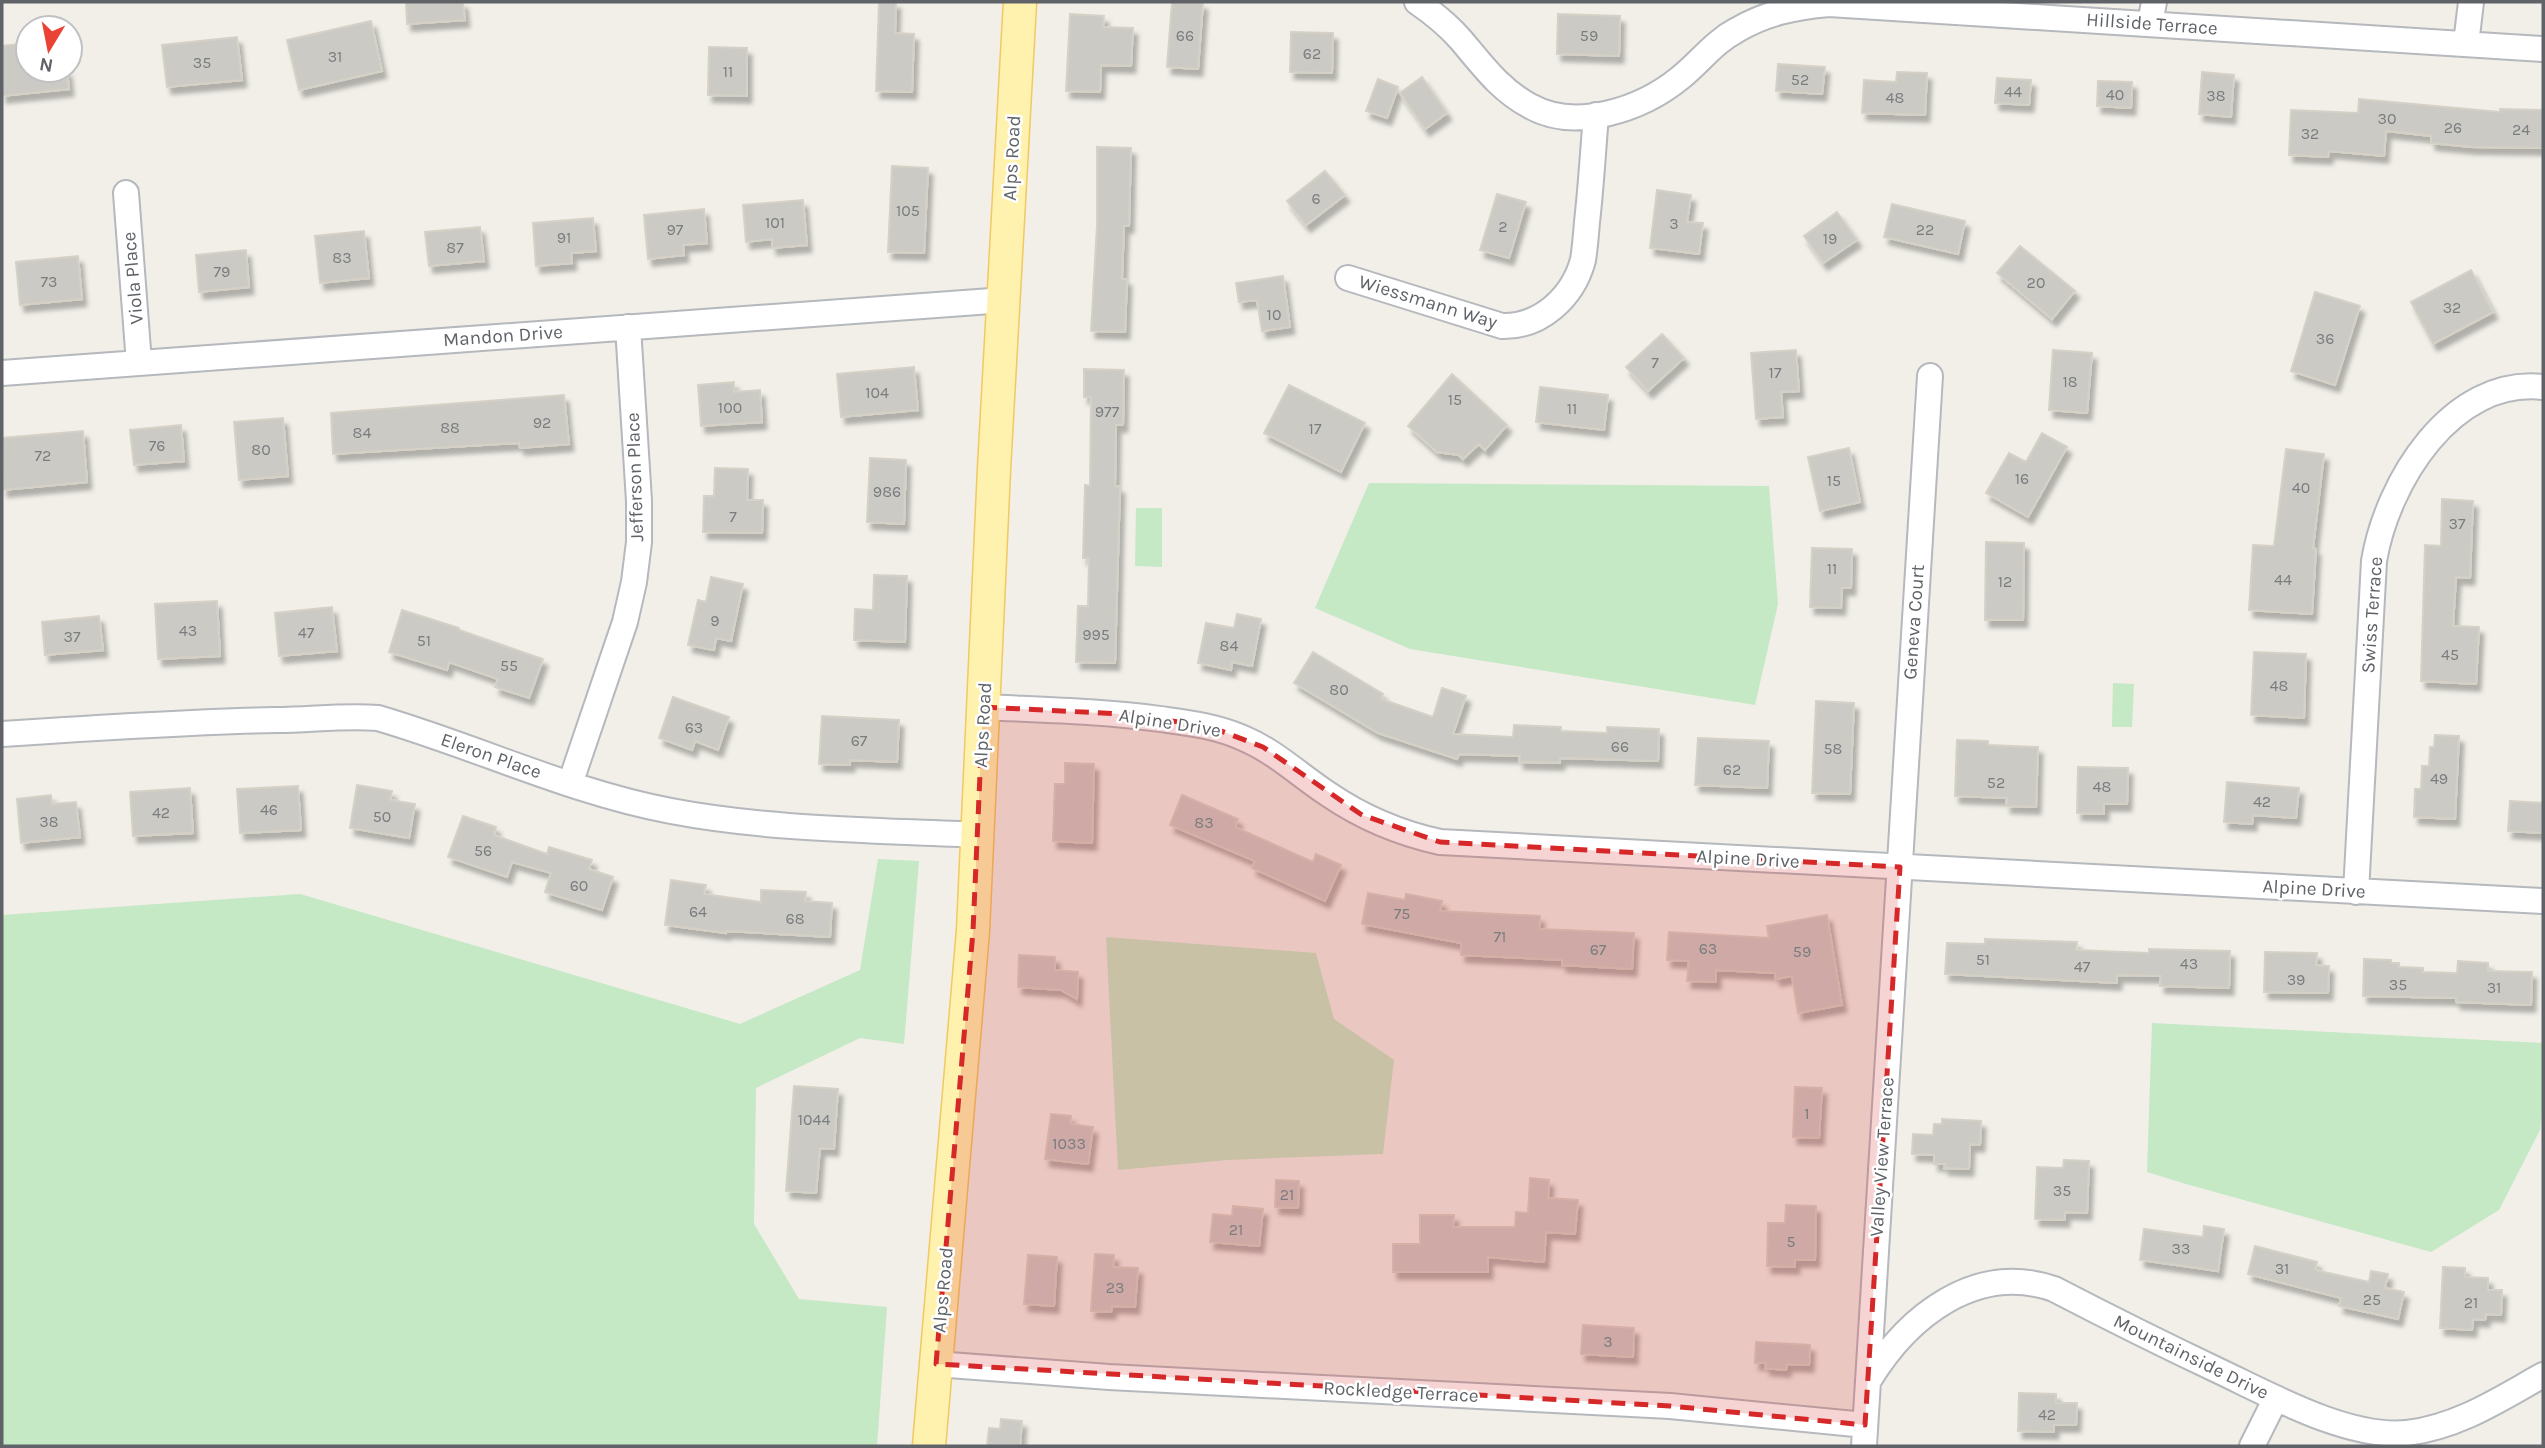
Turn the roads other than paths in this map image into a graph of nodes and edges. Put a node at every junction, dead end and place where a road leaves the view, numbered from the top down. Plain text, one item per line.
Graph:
1 (1020, 2) edge
2 (1417, 2) edge
3 (2471, 2) edge
4 (2152, 13) edge
5 (2466, 44) junction
6 (2543, 49) edge
7 (1596, 115) junction
8 (126, 193) dead end
9 (1348, 278) dead end
10 (1005, 300) junction
11 (628, 327) junction
12 (139, 363) junction
13 (2, 373) edge
14 (1930, 376) dead end
15 (2543, 387) edge
16 (983, 707) junction
17 (2, 734) edge
18 (570, 784) junction
19 (978, 835) junction
20 (1899, 867) junction
21 (2357, 892) junction
22 (2543, 901) edge
23 (936, 1364) junction
24 (2543, 1375) edge
25 (1868, 1383) junction
26 (2276, 1398) junction
27 (1865, 1436) edge
28 (929, 1446) edge
29 (2252, 1446) edge

1 - 10 main road, Alps Road
2 - 7 street, Hillside Terrace
3 - 5 street
4 - 5 street, Hillside Terrace
4 - 7 street, Hillside Terrace
5 - 6 street, Hillside Terrace
7 - 9 street, Wiessmann Way
8 - 12 street, Viola Place
10 - 11 street, Mandon Drive
10 - 16 main road, Alps Road
11 - 12 street, Mandon Drive
11 - 18 street, Jefferson Place
12 - 13 street, Mandon Drive
14 - 20 street, Geneva Court
15 - 21 street, Swiss Terrace
16 - 19 main road, Alps Road
16 - 20 street, Alpine Drive
17 - 18 street, Eleron Place
18 - 19 street, Eleron Place
19 - 23 main road, Alps Road
20 - 21 street, Alpine Drive
20 - 25 street, Valley View Terrace
21 - 22 street, Alpine Drive
23 - 27 street, Rockledge Terrace
23 - 28 main road, Alps Road
24 - 26 street, Mountainside Drive
25 - 26 street, Mountainside Drive
25 - 27 street, Valley View Terrace
26 - 29 street

